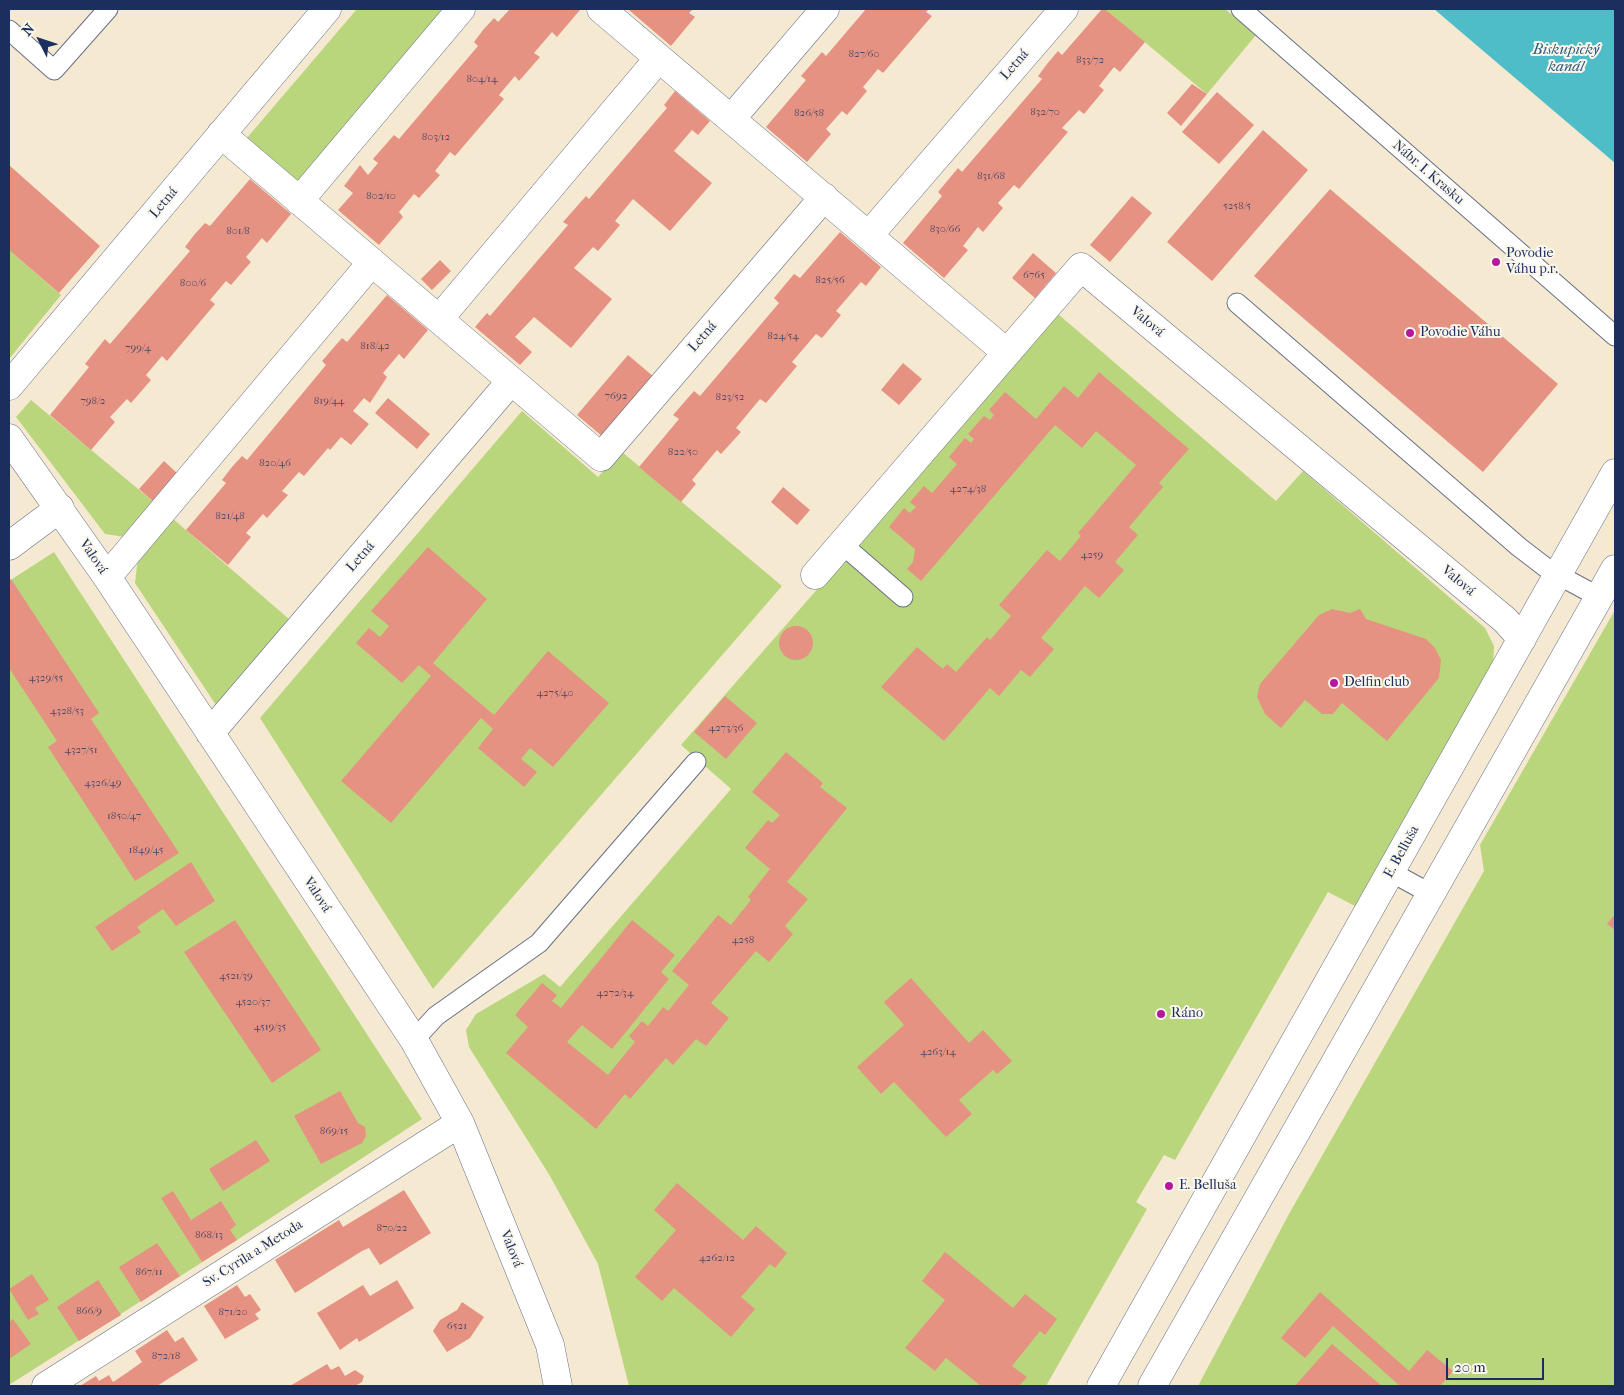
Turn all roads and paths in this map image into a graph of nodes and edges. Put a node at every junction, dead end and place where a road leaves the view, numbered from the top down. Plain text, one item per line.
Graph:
1 (108, 9) edge
2 (327, 9) edge
3 (461, 9) edge
4 (601, 9) edge
5 (825, 9) edge
6 (1064, 9) edge
7 (1241, 9) edge
8 (9, 30) edge
9 (659, 58) junction
10 (731, 119) junction
11 (221, 134) junction
12 (824, 197) junction
13 (299, 200) junction
14 (869, 235) junction
15 (372, 262) junction
16 (1237, 303) dead end
17 (439, 319) junction
18 (1615, 336) edge
19 (1007, 353) junction
20 (511, 381) junction
21 (9, 386) edge
22 (9, 438) edge
23 (1615, 473) edge
24 (60, 508) junction
25 (842, 544) junction
26 (9, 546) edge
27 (1615, 569) edge
28 (815, 575) dead end
29 (1558, 575) junction
30 (107, 578) junction
31 (903, 597) dead end
32 (1599, 597) junction
33 (1522, 640) junction
34 (210, 733) junction
35 (696, 762) dead end
36 (1391, 872) junction
37 (1431, 894) junction
38 (414, 1040) junction
39 (460, 1123) junction
40 (46, 1386) edge
41 (558, 1386) edge
42 (1100, 1386) edge
43 (1152, 1386) edge

1 - 8 lane
2 - 11 street, Letná
3 - 13 street
4 - 9 street
5 - 10 street
6 - 14 street, Letná
7 - 18 lane, Nábr. I. Krasku
9 - 10 street
9 - 17 street
10 - 12 street
11 - 13 street, Letná
11 - 21 street, Letná
12 - 14 street
12 - 20 street, Letná
13 - 15 street, Letná
14 - 19 street
15 - 17 street, Letná
15 - 30 street
16 - 29 lane
17 - 20 street, Letná
19 - 25 street, Valová
19 - 33 street, Valová
20 - 34 street, Letná
22 - 24 street, Valová
23 - 29 street, E. Belluša
24 - 26 street
24 - 30 street, Valová
25 - 28 street, Valová
25 - 31 lane
27 - 32 street
29 - 32 lane
29 - 33 street, E. Belluša
30 - 34 street, Valová
32 - 37 street
33 - 36 street, E. Belluša
34 - 38 street, Valová
35 - 38 lane
36 - 37 lane
36 - 42 street, E. Belluša
37 - 43 street
38 - 39 street, Valová
39 - 40 street, Sv. Cyrila a Metoda
39 - 41 street, Valová

